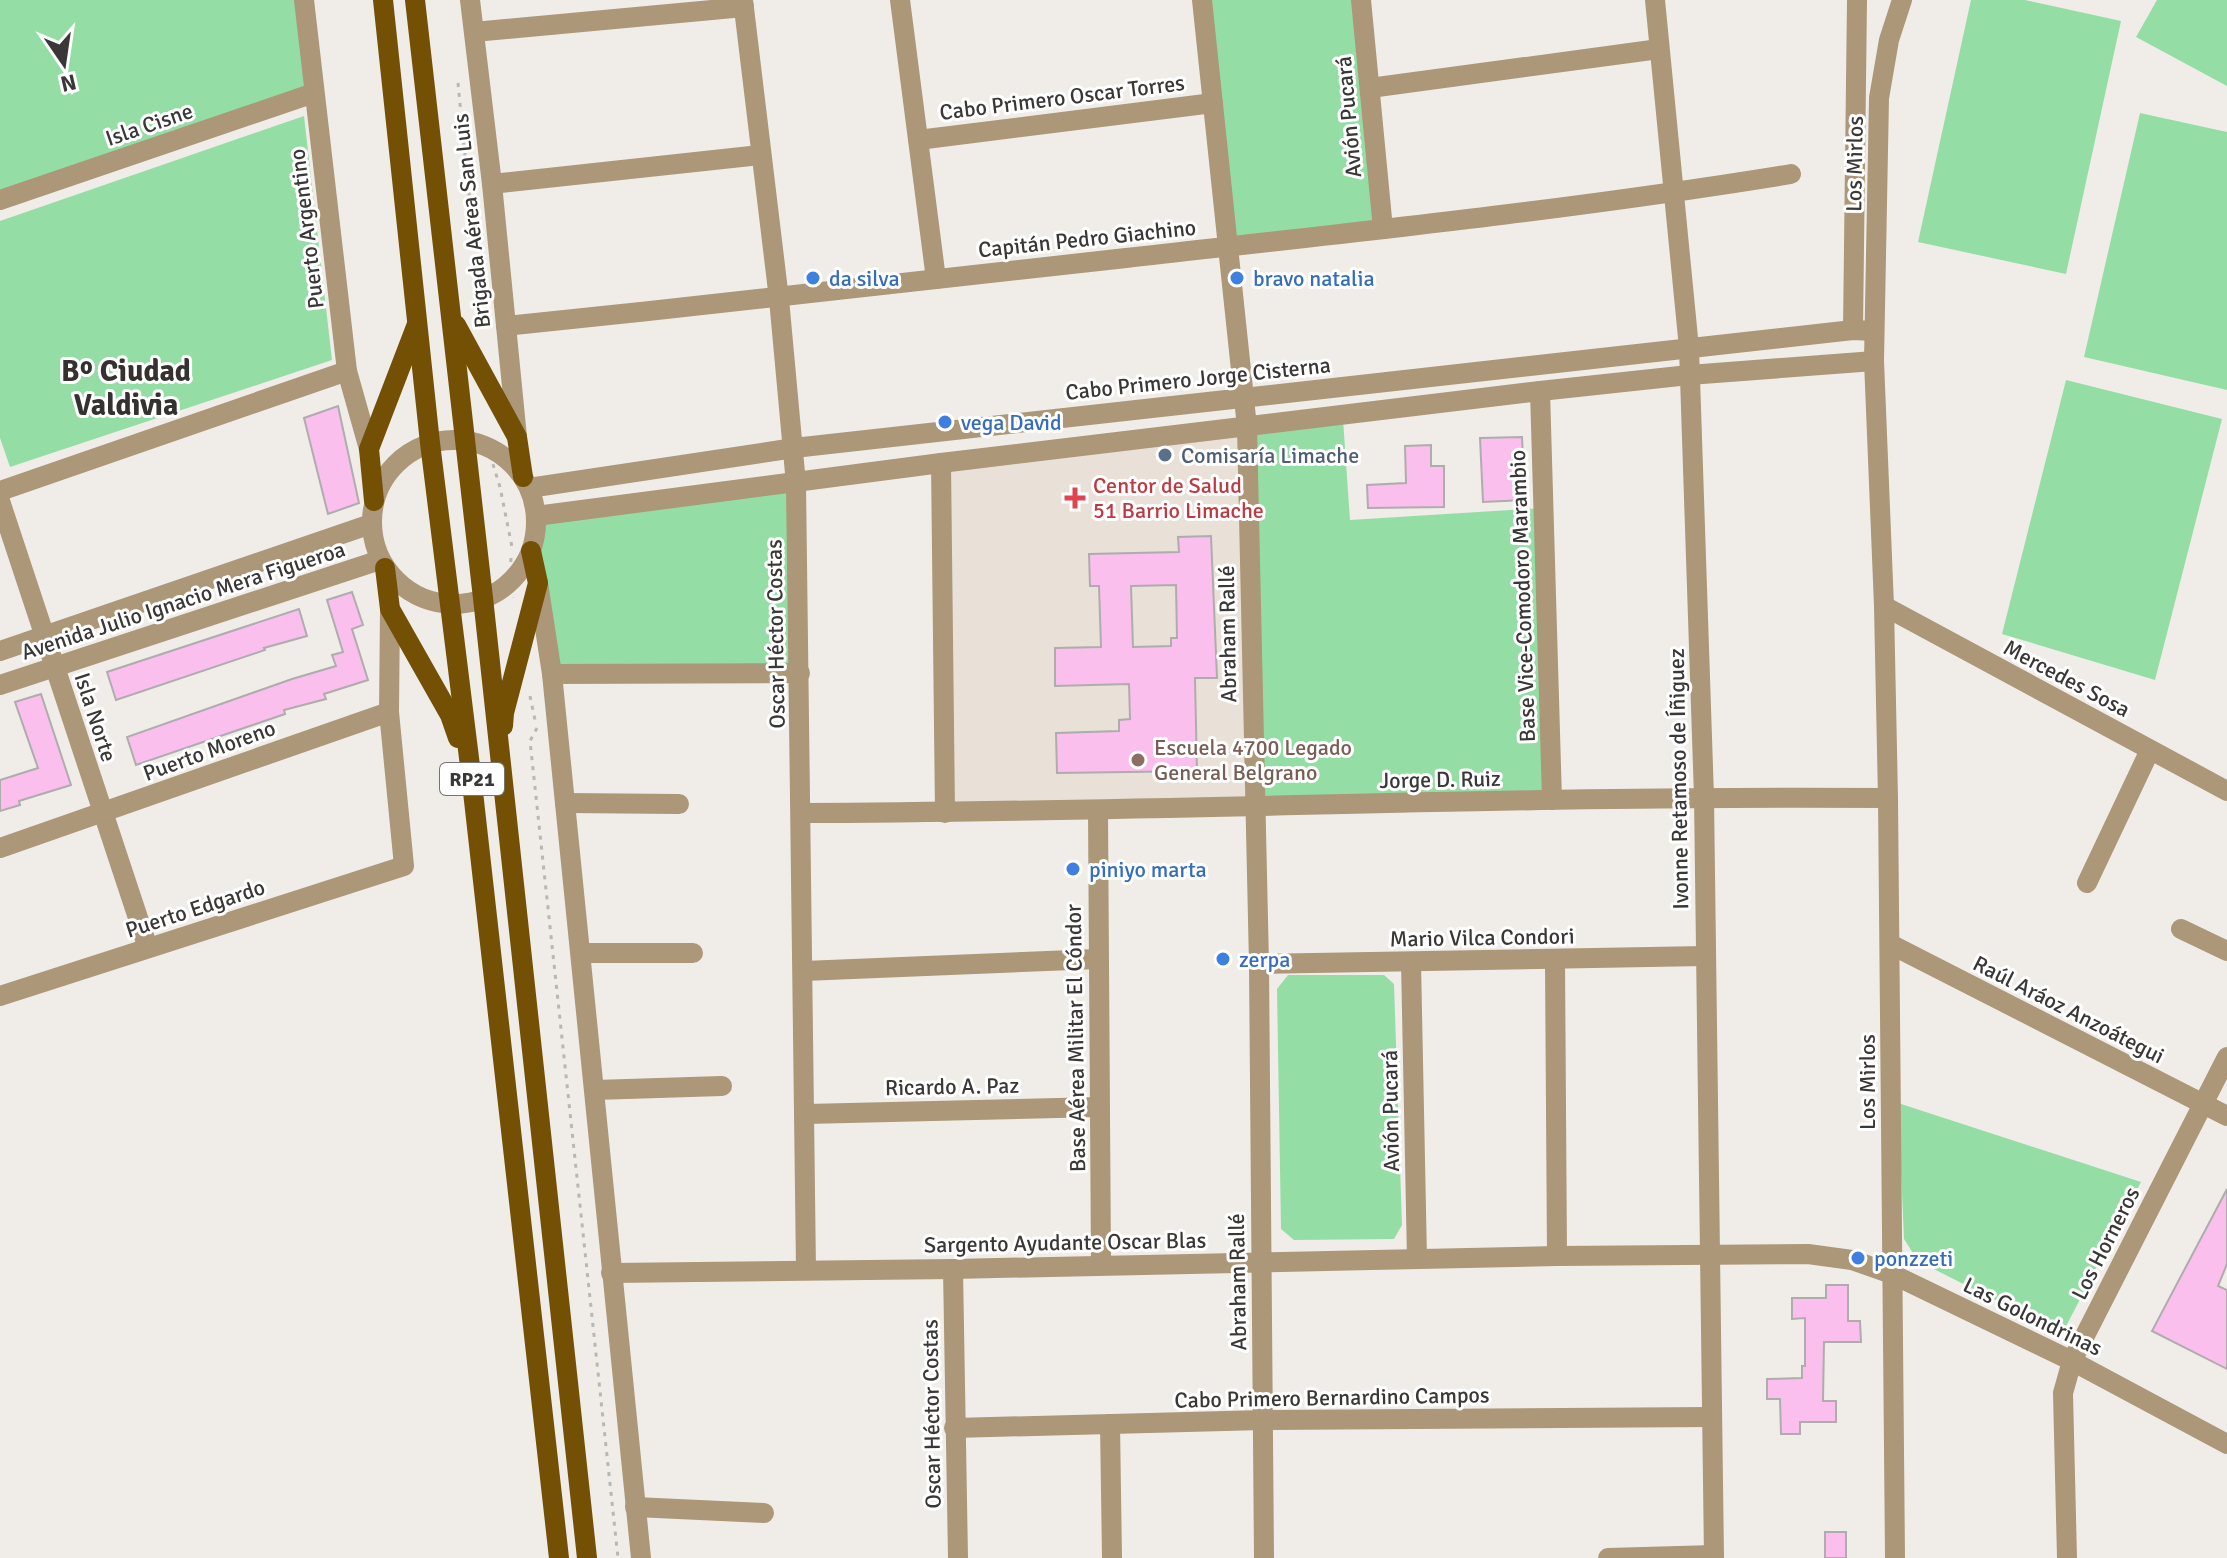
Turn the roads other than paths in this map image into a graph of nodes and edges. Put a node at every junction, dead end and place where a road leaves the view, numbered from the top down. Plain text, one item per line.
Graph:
1 (304, 0) edge
2 (383, 0) edge
3 (415, 0) edge
4 (470, 0) edge
5 (900, 0) edge
6 (1202, 0) edge
7 (1361, 0) edge
8 (1655, 0) edge
9 (1857, 0) edge
10 (1902, 0) edge
11 (743, 4) edge
12 (474, 32) junction
13 (1659, 49) junction
14 (1370, 88) junction
15 (314, 93) junction
16 (1213, 103) junction
17 (918, 140) junction
18 (760, 155) junction
19 (1791, 174) dead end
20 (492, 184) junction
21 (1674, 193) junction
22 (0, 200) edge
23 (1383, 229) junction
24 (1229, 247) junction
25 (936, 279) junction
26 (779, 299) junction
27 (450, 314) junction
28 (418, 320) junction
29 (506, 326) junction
30 (1853, 330) junction
31 (1874, 331) junction
32 (1689, 348) junction
33 (1874, 361) junction
34 (347, 371) junction
35 (1689, 375) junction
36 (1540, 391) junction
37 (1244, 397) junction
38 (1247, 427) junction
39 (517, 437) junction
40 (464, 440) junction
41 (430, 443) junction
42 (794, 448) junction
43 (369, 449) junction
44 (941, 463) junction
45 (796, 481) junction
46 (526, 482) junction
47 (0, 491) edge
48 (0, 501) edge
49 (374, 501) junction
50 (536, 516) junction
51 (371, 524) junction
52 (531, 551) junction
53 (383, 564) junction
54 (538, 583) junction
55 (483, 598) junction
56 (450, 604) junction
57 (1884, 606) junction
58 (390, 609) junction
59 (44, 636) junction
60 (0, 651) edge
61 (54, 667) junction
62 (800, 673) junction
63 (552, 674) junction
64 (0, 685) edge
65 (389, 712) junction
66 (2150, 750) junction
67 (500, 769) junction
68 (471, 774) junction
69 (2227, 791) edge
70 (1704, 797) junction
71 (1888, 798) junction
72 (1552, 800) junction
73 (565, 803) junction
74 (679, 804) dead end
75 (1254, 807) junction
76 (1098, 811) junction
77 (802, 813) junction
78 (945, 813) junction
79 (103, 814) junction
80 (0, 848) edge
81 (2087, 883) dead end
82 (2181, 929) dead end
83 (1890, 944) junction
84 (148, 948) junction
85 (2227, 951) edge
86 (581, 953) junction
87 (693, 953) dead end
88 (1705, 956) junction
89 (1097, 959) junction
90 (1555, 961) junction
91 (1411, 962) junction
92 (1259, 964) junction
93 (804, 971) junction
94 (0, 996) edge
95 (2227, 1057) edge
96 (722, 1086) dead end
97 (595, 1090) junction
98 (2204, 1105) junction
99 (1099, 1107) junction
100 (806, 1114) junction
101 (2227, 1116) edge
102 (1557, 1256) junction
103 (1712, 1256) junction
104 (1417, 1259) junction
105 (1261, 1262) junction
106 (1101, 1264) junction
107 (953, 1269) junction
108 (806, 1270) junction
109 (611, 1273) junction
110 (1892, 1274) junction
111 (2072, 1361) junction
112 (1711, 1417) junction
113 (1263, 1420) junction
114 (1110, 1424) junction
115 (954, 1428) junction
116 (2227, 1444) edge
117 (635, 1507) junction
118 (764, 1513) dead end
119 (2071, 1556) edge
120 (1714, 1557) edge
121 (559, 1558) edge
122 (587, 1558) edge
123 (641, 1558) edge
124 (958, 1558) edge
125 (1112, 1558) edge
126 (1264, 1558) edge
127 (1608, 1558) edge
128 (1895, 1558) edge

1 - 15 street, Puerto Argentino
2 - 28 main road, RP21
3 - 27 main road, RP21
4 - 12 street, Brigada Aérea San Luis
5 - 17 street
6 - 16 street, Abraham Rallé
7 - 14 street, Avión Pucará
8 - 13 street, Ivonne Retamoso de Íñiguez
9 - 30 street, Los Mirlos
10 - 31 street, Los Mirlos
11 - 12 street
11 - 18 street, Oscar Héctor Costas
12 - 20 street, Brigada Aérea San Luis
13 - 14 street
13 - 21 street, Ivonne Retamoso de Íñiguez
14 - 23 street, Avión Pucará
15 - 22 street, Isla Cisne
15 - 34 street, Puerto Argentino
16 - 17 street, Cabo Primero Oscar Torres
16 - 24 street, Abraham Rallé
17 - 25 street
18 - 20 street
18 - 26 street, Oscar Héctor Costas
19 - 21 street, Capitán Pedro Giachino
20 - 29 street, Brigada Aérea San Luis
21 - 23 street, Capitán Pedro Giachino
21 - 32 street, Ivonne Retamoso de Íñiguez
23 - 24 street, Capitán Pedro Giachino
24 - 25 street, Capitán Pedro Giachino
24 - 37 street, Abraham Rallé
25 - 26 street, Capitán Pedro Giachino
26 - 29 street, Capitán Pedro Giachino
26 - 42 street, Oscar Héctor Costas
27 - 39 main road
27 - 40 main road, RP21
28 - 41 main road, RP21
28 - 43 main road
29 - 39 street, Brigada Aérea San Luis
30 - 31 street, Cabo Primero Jorge Cisterna
30 - 32 street, Cabo Primero Jorge Cisterna
31 - 33 street, Los Mirlos
32 - 35 street, Ivonne Retamoso de Íñiguez
32 - 37 street, Cabo Primero Jorge Cisterna
33 - 35 street
33 - 57 street, Los Mirlos
34 - 43 street, Puerto Argentino
34 - 47 street
35 - 36 street
35 - 70 street, Ivonne Retamoso de Íñiguez
36 - 38 street
36 - 72 street, Base Vice-Comodoro Marambio
37 - 38 street, Abraham Rallé
37 - 42 street, Cabo Primero Jorge Cisterna
38 - 44 street
38 - 75 street, Abraham Rallé
39 - 46 main road
40 - 41 street
40 - 46 street
40 - 55 main road, RP21
41 - 49 street
41 - 56 main road, RP21
42 - 45 street, Oscar Héctor Costas
42 - 46 street, Cabo Primero Jorge Cisterna
43 - 49 main road
44 - 45 street
44 - 78 street
45 - 50 street
45 - 62 street, Oscar Héctor Costas
46 - 50 street
48 - 59 street, Isla Norte
49 - 51 street
50 - 52 street
51 - 53 street
51 - 59 street, Avenida Julio Ignacio Mera Figueroa
52 - 54 main road
52 - 55 street
53 - 56 street
53 - 58 main road
53 - 61 street, Avenida Julio Ignacio Mera Figueroa
54 - 63 street
54 - 67 main road
55 - 56 street
55 - 67 main road, RP21
56 - 68 main road, RP21
57 - 66 street, Mercedes Sosa
57 - 71 street, Los Mirlos
58 - 65 street
58 - 68 main road
59 - 60 street, Avenida Julio Ignacio Mera Figueroa
59 - 61 street, Isla Norte
61 - 64 street, Avenida Julio Ignacio Mera Figueroa
61 - 79 street, Isla Norte
62 - 63 street
62 - 77 street, Oscar Héctor Costas
63 - 73 street
65 - 79 street, Puerto Moreno
65 - 84 street, Puerto Edgardo
66 - 69 street, Mercedes Sosa
66 - 81 street
67 - 122 main road, RP21
68 - 121 main road, RP21
70 - 71 street, Jorge D. Ruiz
70 - 72 street, Jorge D. Ruiz
70 - 88 street, Ivonne Retamoso de Íñiguez
71 - 83 street, Los Mirlos
72 - 75 street, Jorge D. Ruiz
73 - 74 street
73 - 86 street
75 - 76 street, Jorge D. Ruiz
75 - 92 street, Abraham Rallé
76 - 78 street, Jorge D. Ruiz
76 - 89 street, Base Aérea Militar El Cóndor
77 - 78 street, Jorge D. Ruiz
77 - 93 street, Oscar Héctor Costas
79 - 80 street, Puerto Moreno
79 - 84 street, Isla Norte
82 - 85 street
83 - 98 street, Raúl Aráoz Anzoátegui
83 - 110 street, Los Mirlos
84 - 94 street, Puerto Edgardo
86 - 87 street
86 - 97 street
88 - 90 street, Mario Vilca Condori
88 - 103 street, Ivonne Retamoso de Íñiguez
89 - 93 street
89 - 99 street, Base Aérea Militar El Cóndor
90 - 91 street, Mario Vilca Condori
90 - 102 street
91 - 92 street, Mario Vilca Condori
91 - 104 street, Avión Pucará
92 - 105 street, Abraham Rallé
93 - 100 street, Oscar Héctor Costas
95 - 98 street, Los Horneros
96 - 97 street
97 - 109 street
98 - 101 street, Raúl Aráoz Anzoátegui
98 - 111 street, Los Horneros
99 - 100 street, Ricardo A. Paz
99 - 106 street, Base Aérea Militar El Cóndor
100 - 108 street, Oscar Héctor Costas
102 - 103 street, Sargento Ayudante Oscar Blas
102 - 104 street, Sargento Ayudante Oscar Blas
103 - 110 street, Las Golondrinas
103 - 112 street, Ivonne Retamoso de Íñiguez
104 - 105 street, Sargento Ayudante Oscar Blas
105 - 106 street, Sargento Ayudante Oscar Blas
105 - 113 street, Abraham Rallé
106 - 107 street, Sargento Ayudante Oscar Blas
107 - 108 street, Sargento Ayudante Oscar Blas
107 - 115 street, Oscar Héctor Costas
108 - 109 street, Sargento Ayudante Oscar Blas
109 - 117 street
110 - 111 street, Las Golondrinas
110 - 128 street, Los Mirlos
111 - 116 street, Las Golondrinas
111 - 119 street, Los Horneros
112 - 113 street, Cabo Primero Bernardino Campos
112 - 120 street, Ivonne Retamoso de Íñiguez
113 - 114 street, Cabo Primero Bernardino Campos
113 - 126 street, Abraham Rallé
114 - 115 street, Cabo Primero Bernardino Campos
114 - 125 street
115 - 124 street, Oscar Héctor Costas
117 - 118 street
117 - 123 street
120 - 127 street

